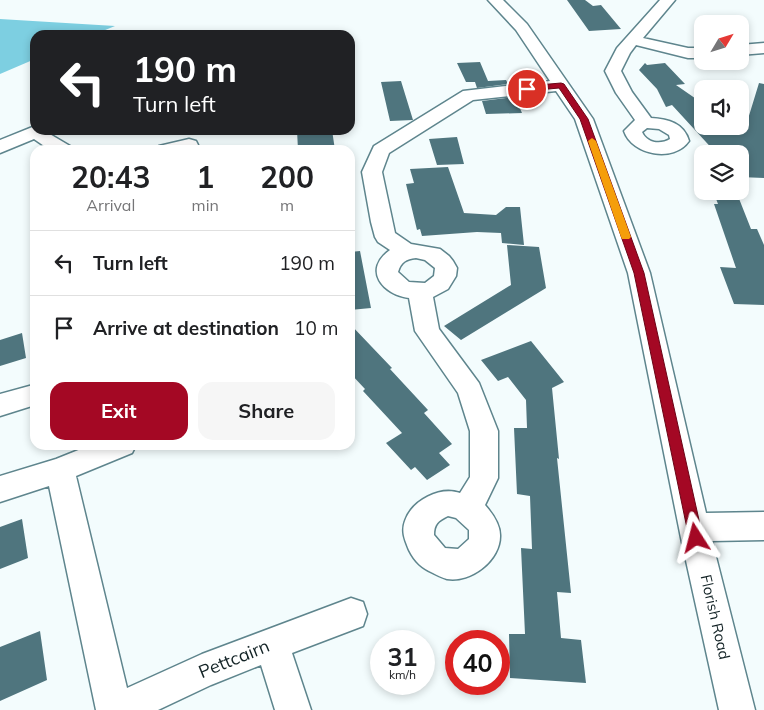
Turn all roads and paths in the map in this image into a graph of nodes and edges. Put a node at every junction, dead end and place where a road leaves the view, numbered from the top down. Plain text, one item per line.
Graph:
1 (495, 0) edge
2 (660, 2) edge
3 (633, 40) junction
4 (764, 48) edge
5 (749, 49) edge
6 (694, 52) edge
7 (561, 85) junction
8 (646, 123) dead end
9 (30, 134) edge
10 (43, 135) edge
11 (56, 145) edge
12 (0, 147) edge
13 (407, 252) junction
14 (421, 291) junction
15 (30, 396) edge
16 (0, 405) edge
17 (110, 450) edge
18 (60, 470) junction
19 (0, 489) edge
20 (468, 508) dead end
21 (764, 526) edge
22 (695, 527) junction
23 (351, 614) dead end
24 (272, 644) junction
25 (114, 710) edge
26 (119, 710) edge
27 (293, 710) edge
28 (737, 710) edge

1 - 7 street, Florish Road
2 - 3 street
3 - 6 street
3 - 8 street
4 - 5 street
7 - 13 street
7 - 22 street, Florish Road
9 - 12 street
10 - 11 street
13 - 14 street
13 - 14 street
14 - 20 street
15 - 16 street
17 - 18 street
18 - 19 street
18 - 25 street
21 - 22 street
22 - 28 street, Florish Road
23 - 24 street, Pettcairn
24 - 26 street, Pettcairn
24 - 27 street

